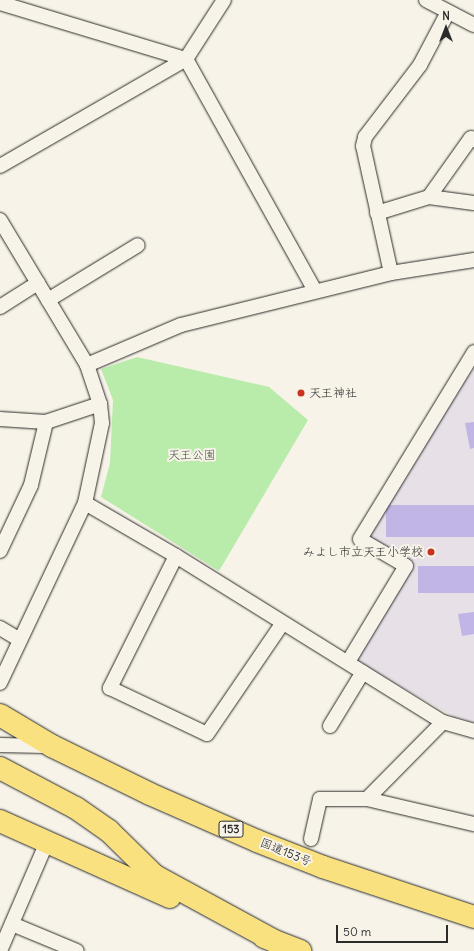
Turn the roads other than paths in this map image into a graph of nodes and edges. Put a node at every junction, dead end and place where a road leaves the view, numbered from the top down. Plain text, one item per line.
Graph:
1 (224, 0) edge
2 (426, 0) edge
3 (0, 3) edge
4 (448, 12) junction
5 (474, 25) edge
6 (186, 59) junction
7 (474, 140) edge
8 (0, 166) edge
9 (429, 197) junction
10 (474, 203) edge
11 (378, 213) junction
12 (0, 220) edge
13 (138, 245) dead end
14 (474, 260) edge
15 (391, 273) junction
16 (38, 283) junction
17 (315, 291) junction
18 (48, 300) junction
19 (0, 307) edge
20 (474, 352) edge
21 (87, 365) junction
22 (100, 404) junction
23 (0, 419) edge
24 (46, 422) junction
25 (85, 503) junction
26 (0, 551) edge
27 (176, 556) junction
28 (282, 624) junction
29 (0, 628) edge
30 (20, 640) junction
31 (348, 662) junction
32 (363, 672) junction
33 (0, 683) edge
34 (0, 715) edge
35 (443, 722) junction
36 (330, 726) dead end
37 (474, 731) edge
38 (0, 745) edge
39 (52, 746) junction
40 (0, 768) edge
41 (367, 799) junction
42 (0, 821) edge
43 (474, 824) edge
44 (311, 839) dead end
45 (46, 844) junction
46 (440, 906) junction
47 (474, 917) edge
48 (474, 920) edge
49 (12, 924) junction
50 (278, 943) junction
51 (0, 951) edge
52 (76, 951) edge
53 (300, 951) edge

1 - 6 street
2 - 4 street
3 - 6 street
4 - 5 street
4 - 11 street
6 - 8 street
6 - 17 street
7 - 9 street
9 - 10 street
9 - 11 street
11 - 15 street
12 - 16 street
13 - 18 street
14 - 15 street
15 - 17 street
16 - 18 street
16 - 19 street
17 - 21 street
18 - 21 street
20 - 31 street
21 - 22 street
22 - 24 street
22 - 25 street
23 - 24 street
24 - 26 street
25 - 27 street
25 - 30 street
27 - 28 street
27 - 28 street
28 - 31 street
29 - 30 street
30 - 33 street
31 - 32 street
32 - 35 street
32 - 36 street
34 - 39 highway, 国道153号 / 153
35 - 37 street
35 - 41 street
38 - 39 street
39 - 46 highway, 国道153号 / 153
40 - 50 highway
41 - 43 street
41 - 44 street
42 - 45 highway
45 - 49 street
45 - 50 highway
46 - 47 highway, 国道153号 / 153
46 - 48 highway, 153
49 - 51 street
49 - 52 street
50 - 53 highway

